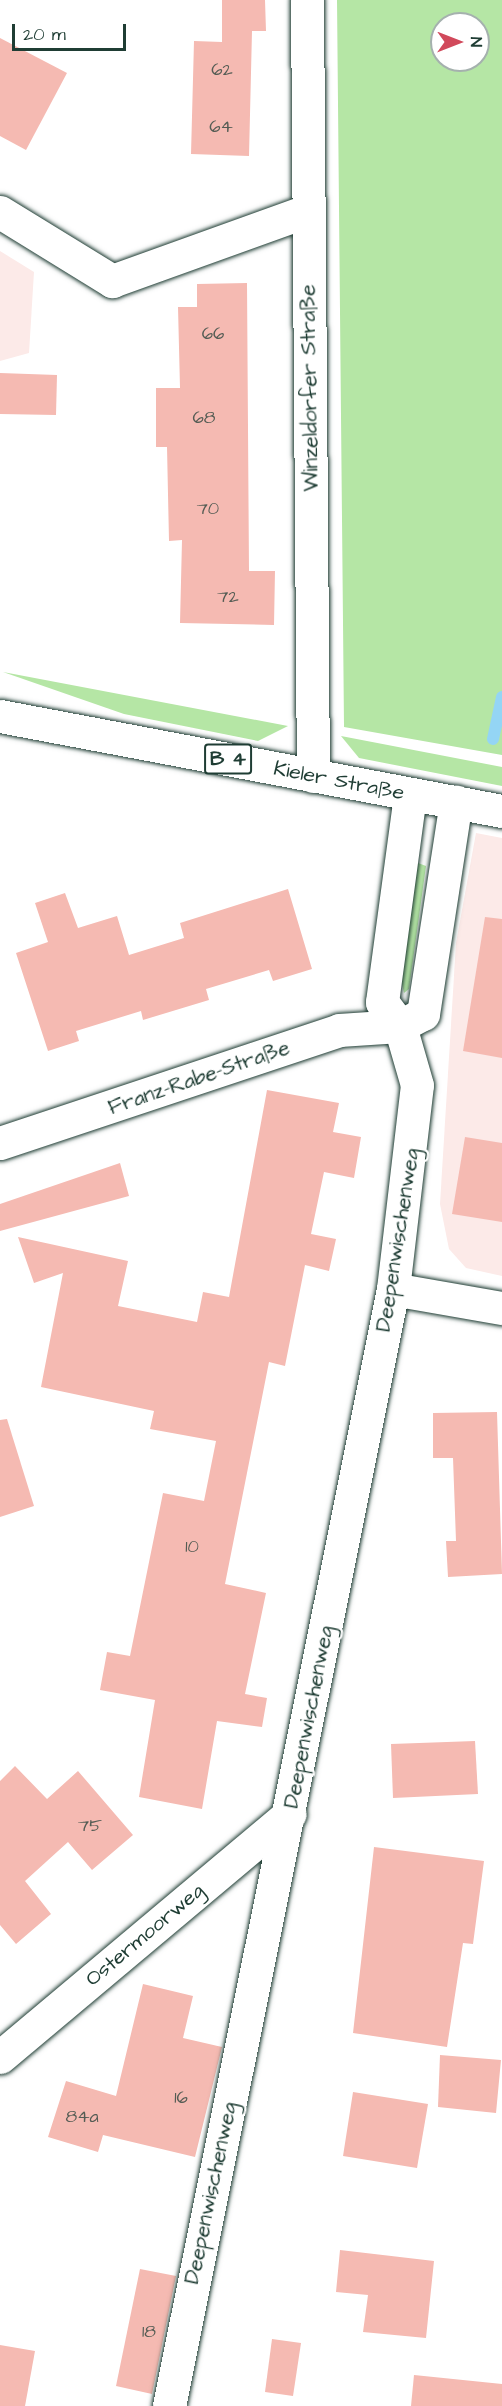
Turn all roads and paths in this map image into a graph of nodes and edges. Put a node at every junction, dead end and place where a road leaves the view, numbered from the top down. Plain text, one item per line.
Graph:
1 (307, 0) edge
2 (309, 210) junction
3 (0, 212) edge
4 (0, 716) edge
5 (313, 776) junction
6 (410, 794) junction
7 (456, 802) junction
8 (502, 811) edge
9 (400, 1026) junction
10 (0, 1143) edge
11 (393, 1289) junction
12 (502, 1308) edge
13 (290, 1814) junction
14 (0, 2057) edge
15 (169, 2406) edge

1 - 2 street, Winzeldorfer Straße
2 - 3 street
2 - 5 street, Winzeldorfer Straße
4 - 5 street, Kieler Straße / B 4
5 - 6 street, Kieler Straße / B 4
6 - 7 street, Kieler Straße / B 4
6 - 9 street, Deepenwischenweg
7 - 8 street, Kieler Straße / B 4
7 - 9 street
9 - 10 street, Franz-Rabe-Straße
9 - 11 street, Deepenwischenweg
11 - 12 street
11 - 13 street, Deepenwischenweg
13 - 14 street, Ostermoorweg
13 - 15 street, Deepenwischenweg

